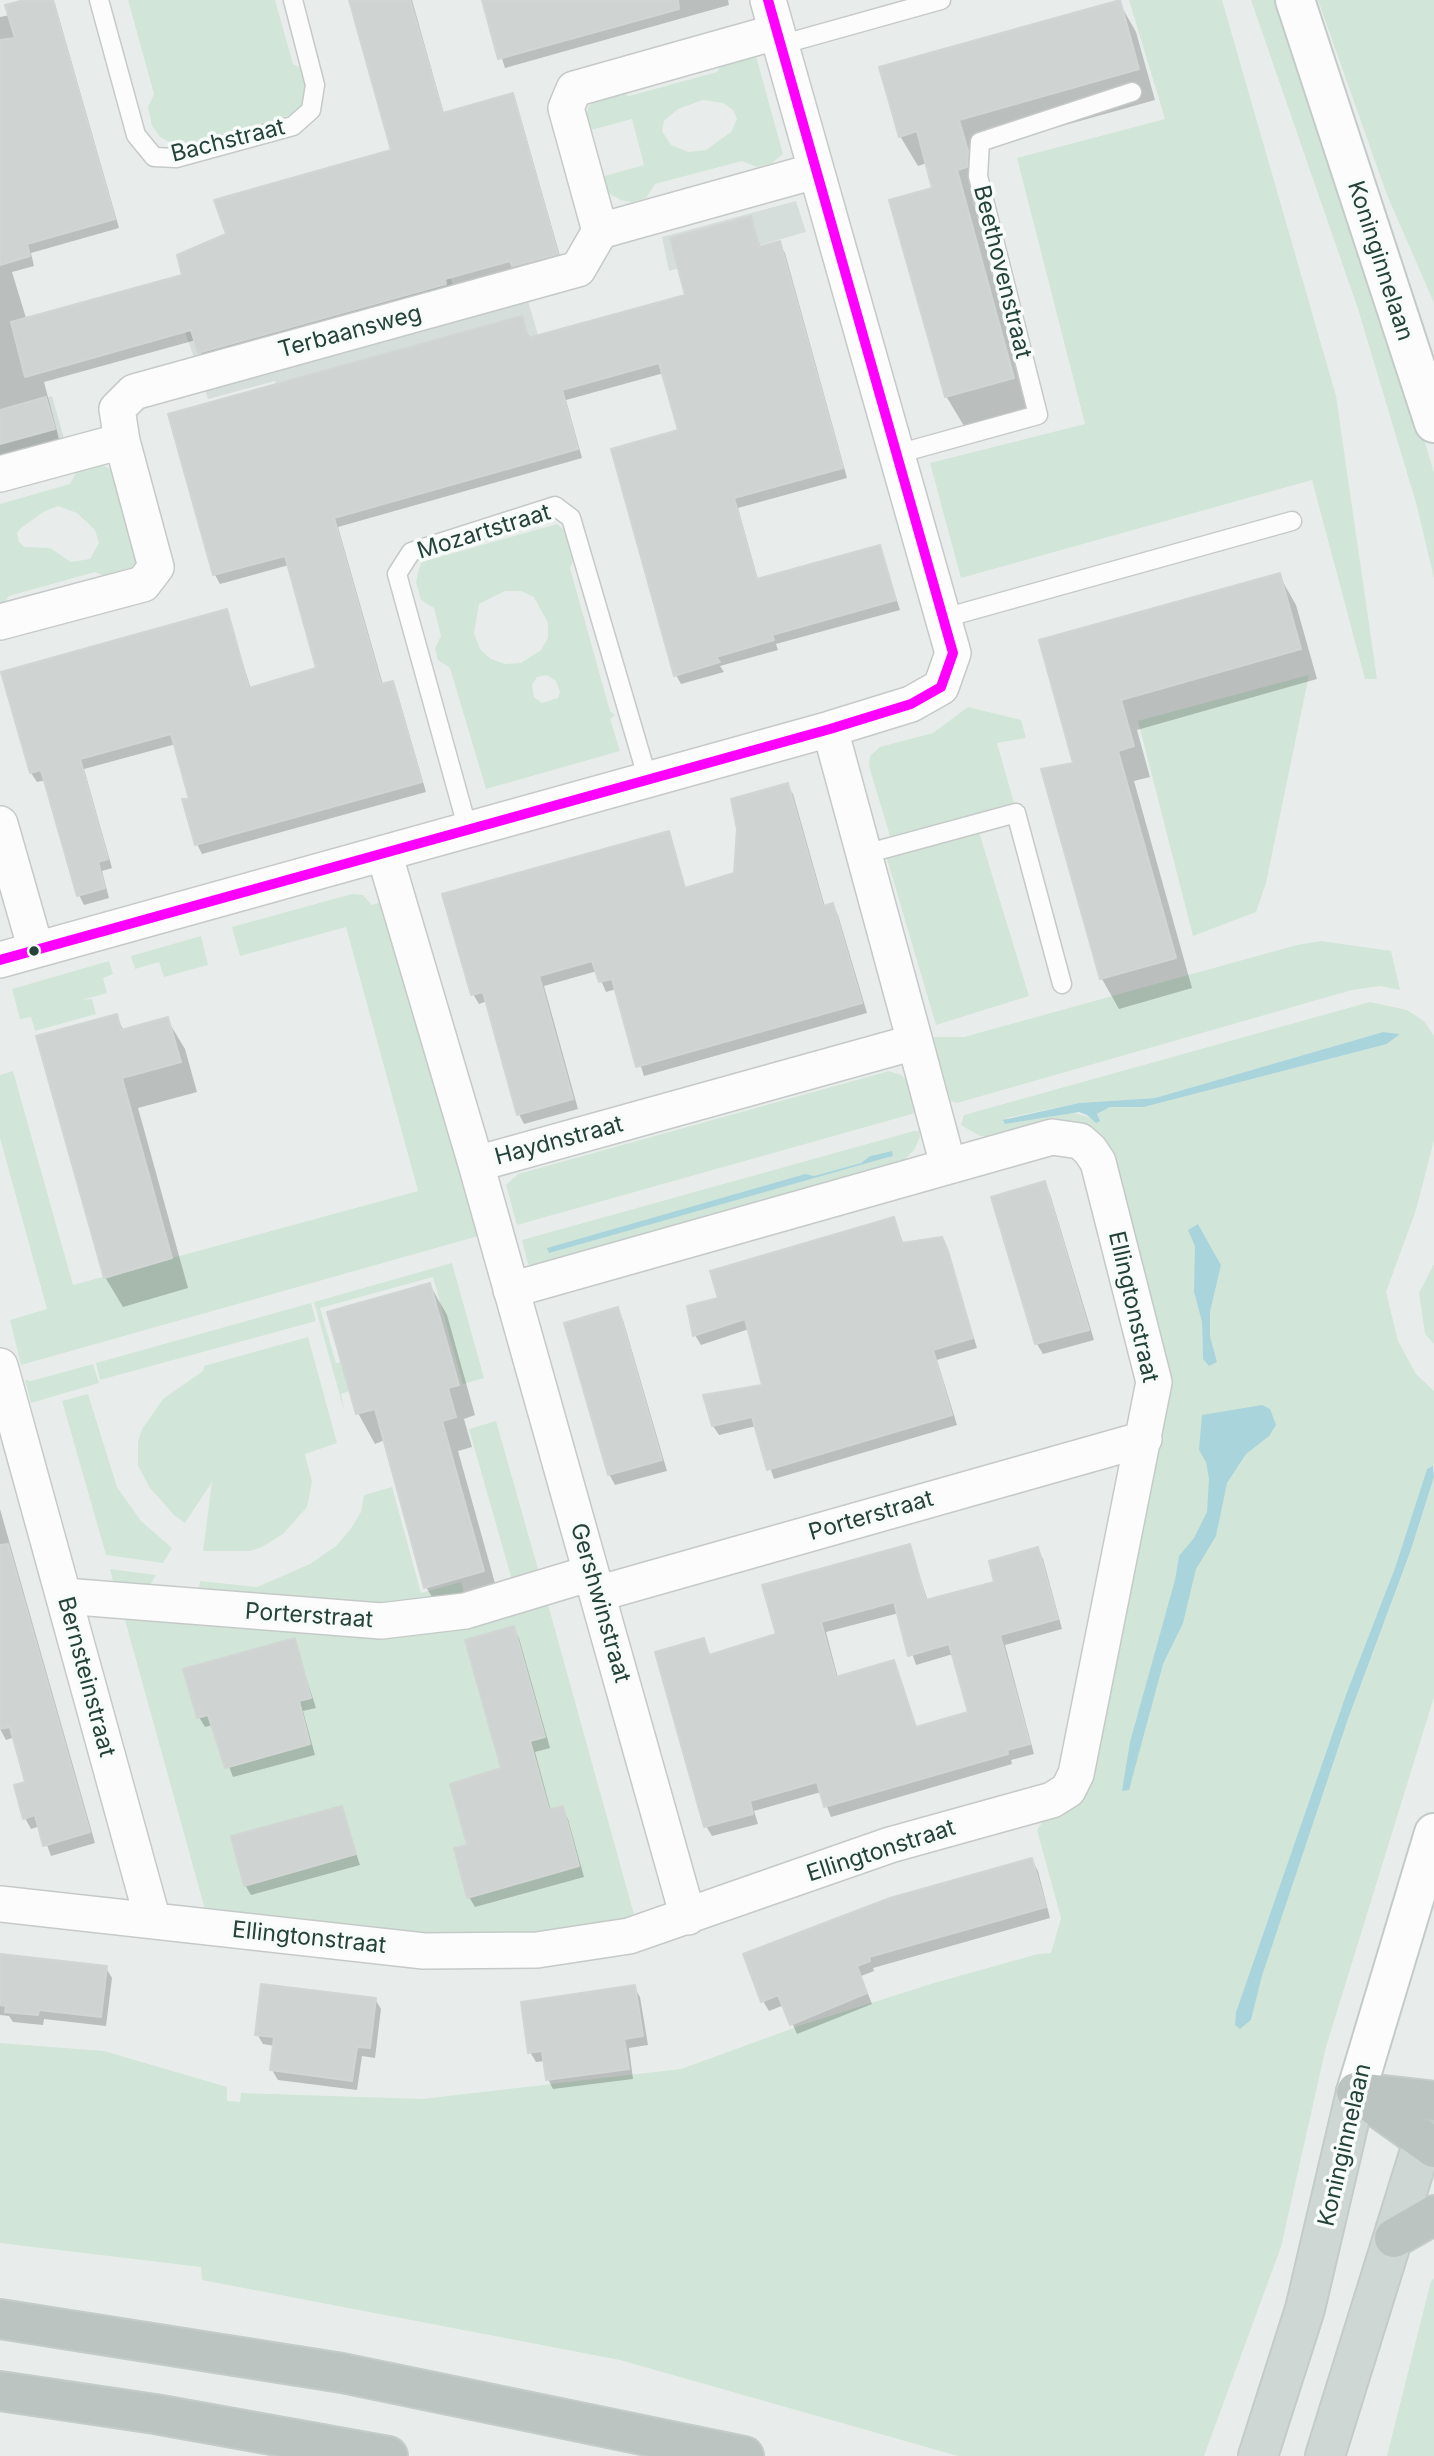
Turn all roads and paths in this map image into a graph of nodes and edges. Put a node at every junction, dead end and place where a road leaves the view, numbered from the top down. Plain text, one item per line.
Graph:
1 (99, 0) edge
2 (293, 0) edge
3 (941, 0) edge
4 (1294, 0) edge
5 (775, 25) edge
6 (1132, 92) dead end
7 (1327, 99) junction
8 (815, 170) junction
9 (600, 231) junction
10 (1434, 344) edge
11 (1434, 423) edge
12 (122, 441) junction
13 (897, 454) junction
14 (0, 474) edge
15 (1292, 521) dead end
16 (944, 618) junction
17 (0, 622) edge
18 (830, 729) junction
19 (648, 780) junction
20 (0, 824) edge
21 (468, 830) junction
22 (384, 853) junction
23 (865, 853) junction
24 (36, 950) junction
25 (0, 960) edge
26 (1062, 984) dead end
27 (915, 1042) junction
28 (476, 1164) junction
29 (948, 1165) junction
30 (511, 1290) junction
31 (0, 1366) edge
32 (9, 1435) edge
33 (1144, 1439) junction
34 (594, 1583) junction
35 (64, 1596) junction
36 (1434, 1833) edge
37 (0, 1904) edge
38 (688, 1917) junction
39 (153, 1920) junction
40 (1356, 2092) junction
41 (1434, 2101) edge
42 (1430, 2132) edge
43 (1434, 2215) edge
44 (1394, 2238) junction
45 (0, 2319) edge
46 (0, 2391) edge
47 (388, 2456) edge
48 (744, 2456) edge
49 (1258, 2456) edge
50 (1325, 2456) edge

1 - 2 lane, Bachstraat
3 - 5 lane
4 - 7 main road, Koninginnelaan
5 - 8 street
5 - 9 street
6 - 13 lane, Beethovenstraat
7 - 10 main road, Koninginnelaan
7 - 11 main road, Koninginnelaan
8 - 9 street
8 - 13 street
9 - 12 street, Terbaansweg
12 - 14 street
12 - 17 street, Terbaansweg
13 - 16 street
15 - 16 lane
16 - 18 street
18 - 19 street
18 - 23 street
19 - 21 street
19 - 21 lane, Mozartstraat
20 - 24 street
21 - 22 street
22 - 24 street
22 - 28 street, Haydnstraat
23 - 26 lane
23 - 27 street
24 - 25 street
27 - 28 street, Haydnstraat
27 - 29 street
28 - 30 street, Gershwinstraat
29 - 30 street
29 - 33 street, Ellingtonstraat
30 - 34 street, Gershwinstraat
31 - 32 street, Bernsteinstraat
32 - 35 street, Bernsteinstraat
33 - 34 street, Porterstraat
33 - 38 street, Ellingtonstraat
34 - 35 street, Porterstraat
34 - 38 street, Gershwinstraat
35 - 39 street, Bernsteinstraat
36 - 40 main road, Koninginnelaan
37 - 39 street, Ellingtonstraat
38 - 39 street, Ellingtonstraat
40 - 41 highway
40 - 42 highway
40 - 49 main road, Koninginnelaan
42 - 44 main road
43 - 44 highway
44 - 50 main road
45 - 48 highway
46 - 47 highway

